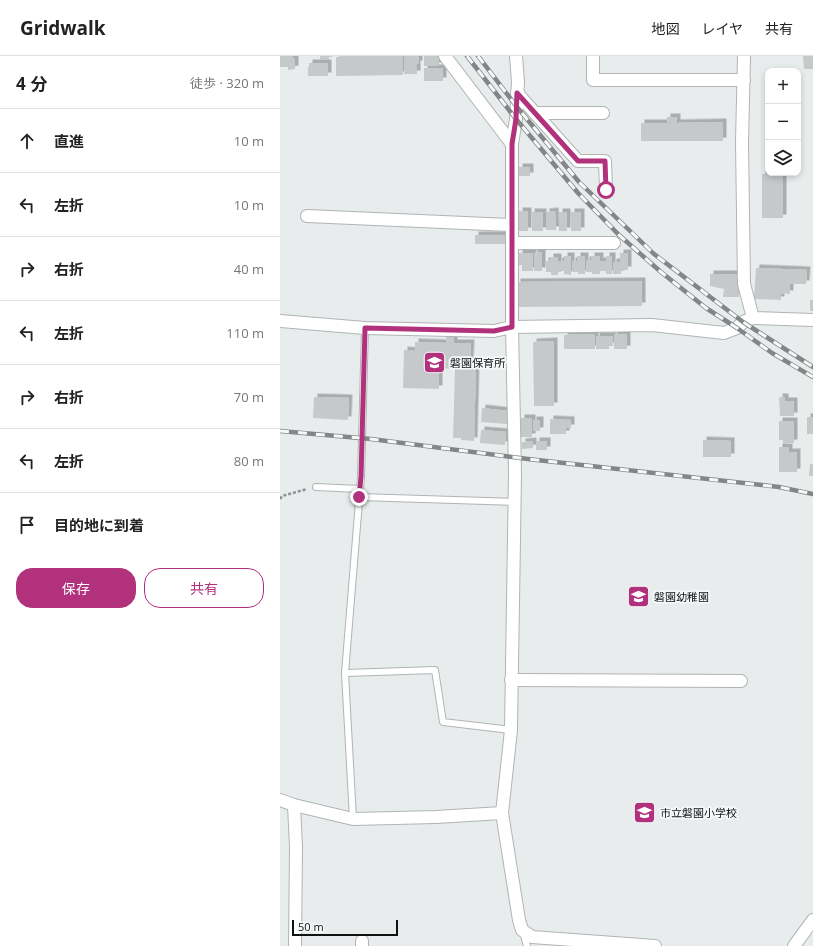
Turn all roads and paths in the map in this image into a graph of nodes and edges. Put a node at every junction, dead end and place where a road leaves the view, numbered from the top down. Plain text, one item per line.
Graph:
1 (445, 56) edge
2 (516, 56) edge
3 (593, 56) edge
4 (744, 56) edge
5 (744, 80) junction
6 (517, 93) junction
7 (535, 113) junction
8 (603, 113) dead end
9 (512, 144) junction
10 (606, 190) dead end
11 (306, 216) dead end
12 (512, 225) junction
13 (512, 243) junction
14 (614, 243) dead end
15 (753, 318) junction
16 (813, 320) edge
17 (280, 321) edge
18 (512, 327) junction
19 (365, 328) junction
20 (316, 487) joint
21 (360, 489) junction
22 (359, 497) junction
23 (280, 498) edge
24 (515, 502) junction
25 (345, 673) junction
26 (511, 680) junction
27 (741, 681) dead end
28 (511, 730) junction
29 (280, 800) edge
30 (294, 805) junction
31 (502, 813) junction
32 (353, 819) junction
33 (813, 920) edge
34 (522, 930) junction
35 (295, 946) edge
36 (526, 946) edge
37 (655, 946) edge
38 (794, 946) edge

1 - 9 street
2 - 6 street
3 - 5 street
4 - 5 street
5 - 15 street
6 - 7 street
6 - 9 street
7 - 8 street
7 - 10 street
9 - 12 street
11 - 12 street
12 - 13 street
13 - 14 street
13 - 18 street
15 - 16 street
15 - 18 street
17 - 19 street
18 - 19 street
18 - 24 street
19 - 21 lane
20 - 21 lane
20 - 23 path
21 - 22 lane
22 - 24 lane
22 - 25 lane
24 - 26 street
25 - 28 lane
25 - 32 lane
26 - 27 street
26 - 28 street
28 - 31 street
29 - 30 street
30 - 32 street
30 - 35 street
31 - 32 street
31 - 34 street
33 - 38 street
34 - 36 lane
34 - 37 street

